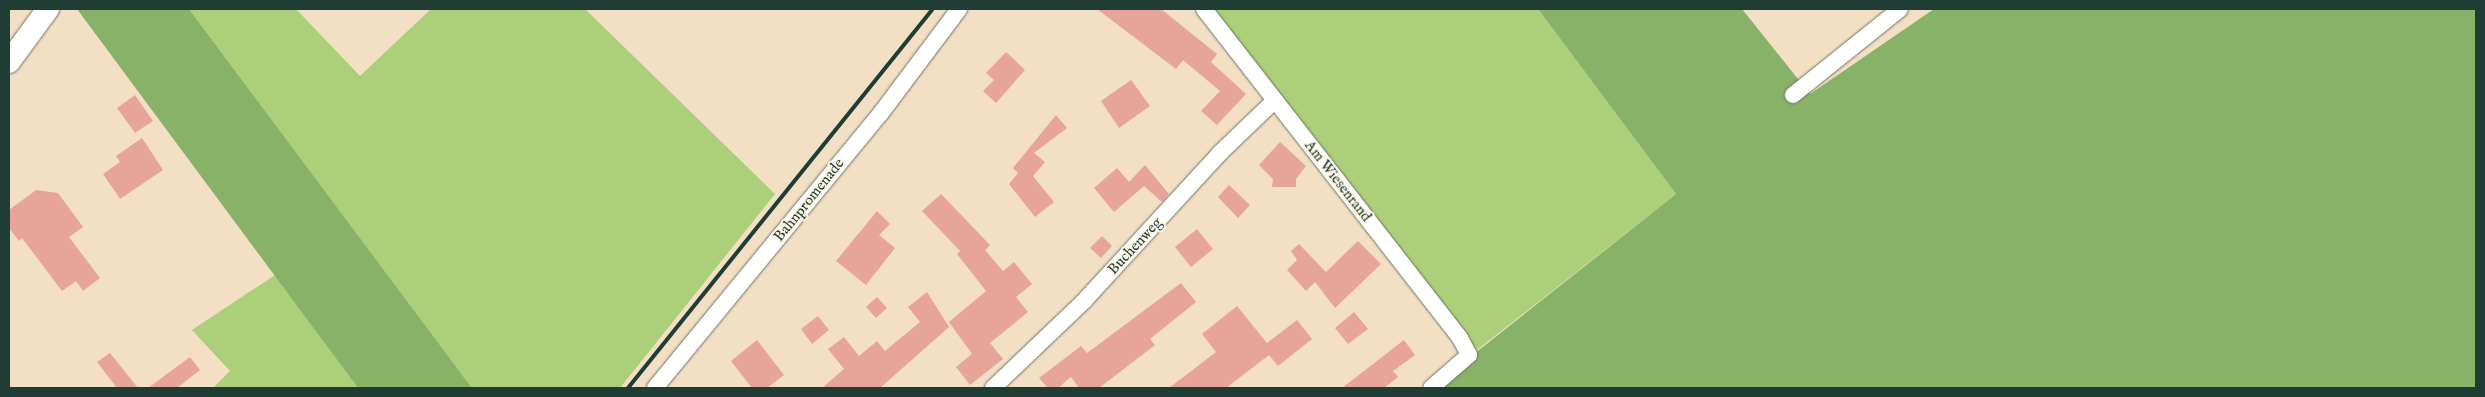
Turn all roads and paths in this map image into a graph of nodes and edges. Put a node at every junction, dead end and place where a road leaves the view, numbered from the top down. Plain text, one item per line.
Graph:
1 (48, 9) edge
2 (959, 9) edge
3 (1204, 9) edge
4 (1900, 9) edge
5 (9, 62) edge
6 (1793, 95) dead end
7 (1275, 100) junction
8 (655, 388) edge
9 (992, 388) edge
10 (1431, 388) edge

1 - 5 main road
2 - 8 street, Bahnpromenade
3 - 7 street, Am Wiesenrand
4 - 6 street
7 - 9 street, Buchenweg
7 - 10 street, Am Wiesenrand

